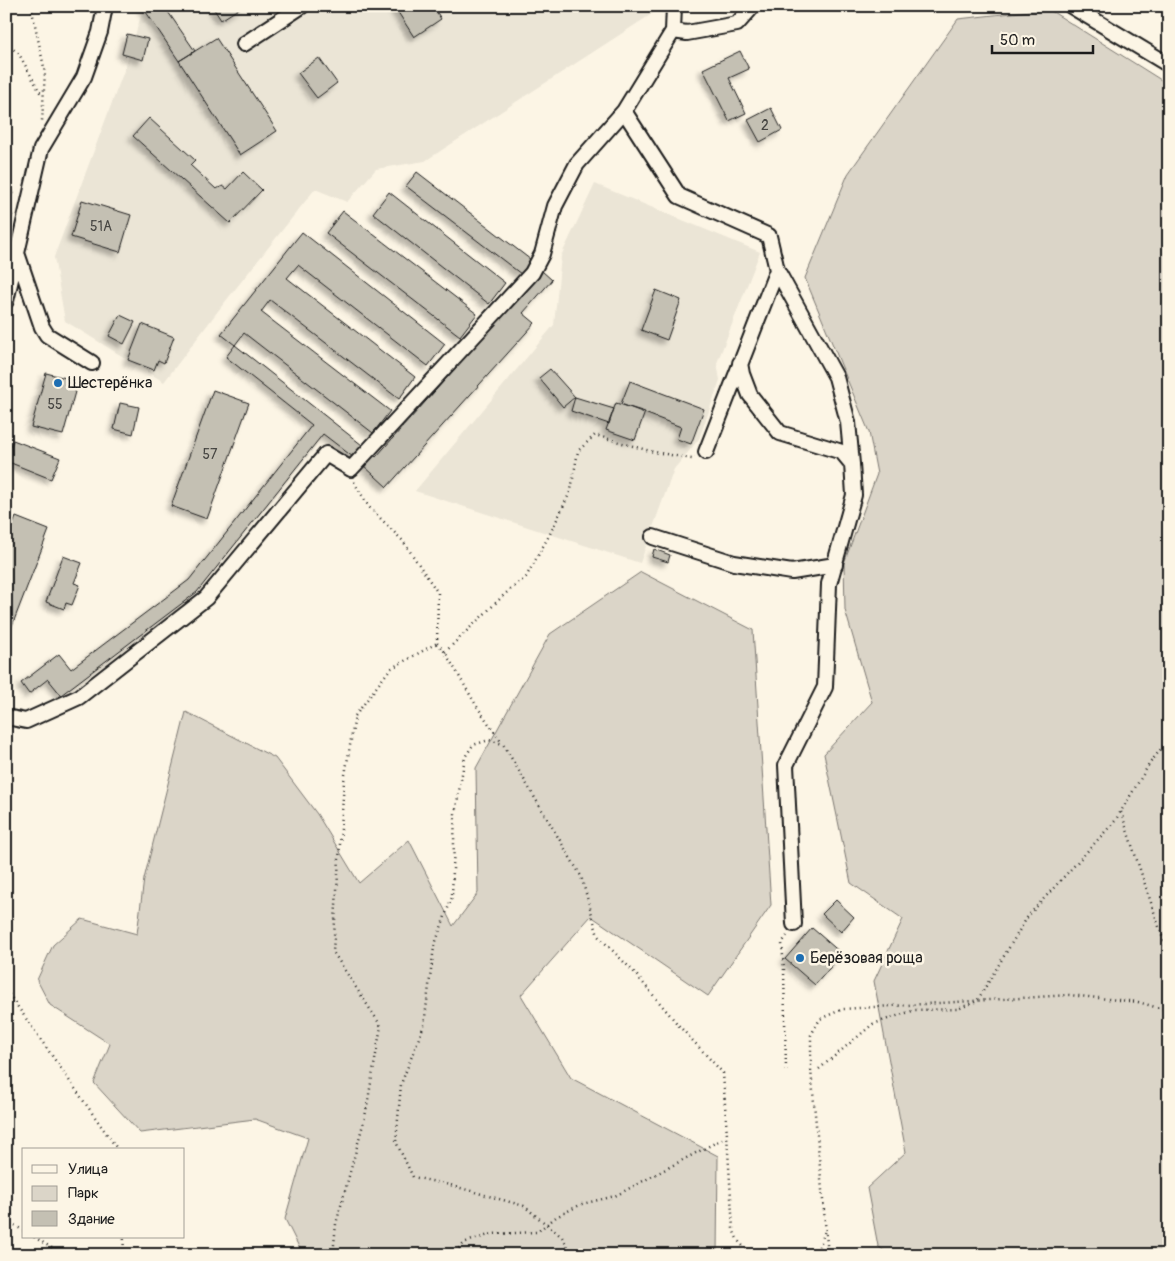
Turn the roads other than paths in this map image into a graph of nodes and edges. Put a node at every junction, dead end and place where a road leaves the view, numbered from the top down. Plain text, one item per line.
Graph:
1 (105, 6) edge
2 (302, 6) edge
3 (674, 6) edge
4 (752, 6) edge
5 (1071, 6) edge
6 (673, 30) junction
7 (244, 44) dead end
8 (1169, 65) edge
9 (624, 111) junction
10 (18, 255) junction
11 (777, 270) junction
12 (6, 301) edge
13 (92, 363) dead end
14 (740, 364) junction
15 (706, 452) road end
16 (852, 464) junction
17 (653, 537) dead end
18 (835, 565) junction
19 (6, 717) edge
20 (794, 924) road end

1 - 10 street
2 - 7 street
3 - 6 street
4 - 6 street
5 - 8 street
6 - 9 street
9 - 11 street
9 - 19 street
10 - 12 street
10 - 13 street
11 - 14 street
11 - 16 street
14 - 15 street
14 - 16 street
16 - 18 street
17 - 18 street
18 - 20 street

